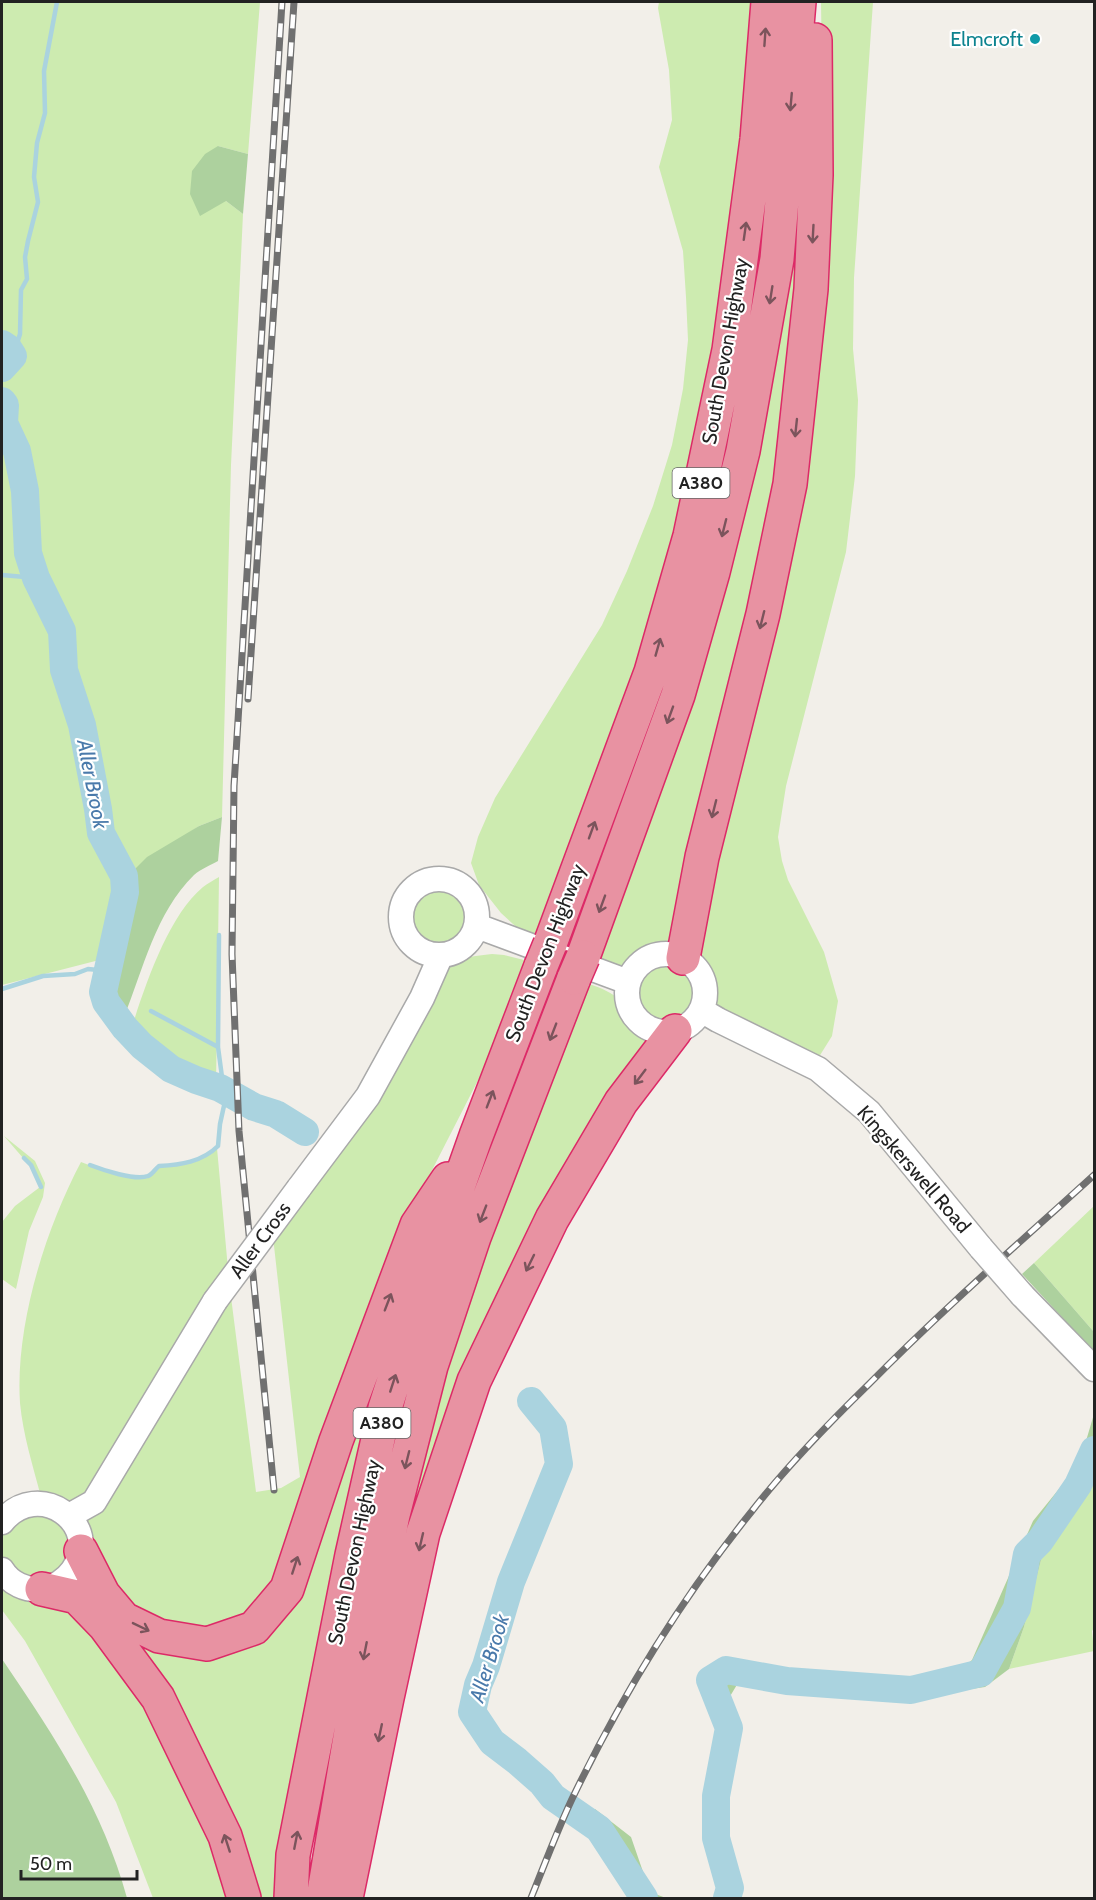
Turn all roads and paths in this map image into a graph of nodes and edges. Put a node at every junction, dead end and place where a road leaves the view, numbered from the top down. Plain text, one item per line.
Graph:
1 (768, 2) edge
2 (800, 2) edge
3 (814, 2) edge
4 (477, 926) junction
5 (441, 955) junction
6 (683, 958) junction
7 (628, 982) junction
8 (701, 1010) junction
9 (675, 1031) junction
10 (476, 1136) junction
11 (1090, 1364) edge
12 (69, 1516) junction
13 (2, 1522) edge
14 (81, 1551) junction
15 (2, 1570) edge
16 (42, 1589) junction
17 (244, 1899) edge
18 (291, 1899) edge
19 (323, 1899) edge
20 (346, 1899) edge

10 -> 1 highway, South Devon Highway / A380
2 -> 19 highway, South Devon Highway / A380
3 -> 6 highway
4 - 5 street
4 - 5 street
4 - 7 street
5 - 12 street, Aller Cross, bridge
6 - 7 street
6 - 8 street
7 - 9 street
8 - 9 street
8 - 11 street, Kingskerswell Road, bridge
9 -> 20 highway
14 -> 10 highway, A380
18 -> 10 highway, South Devon Highway / A380
12 - 13 street
12 - 14 street
14 - 16 street
15 - 16 street
17 -> 16 highway

